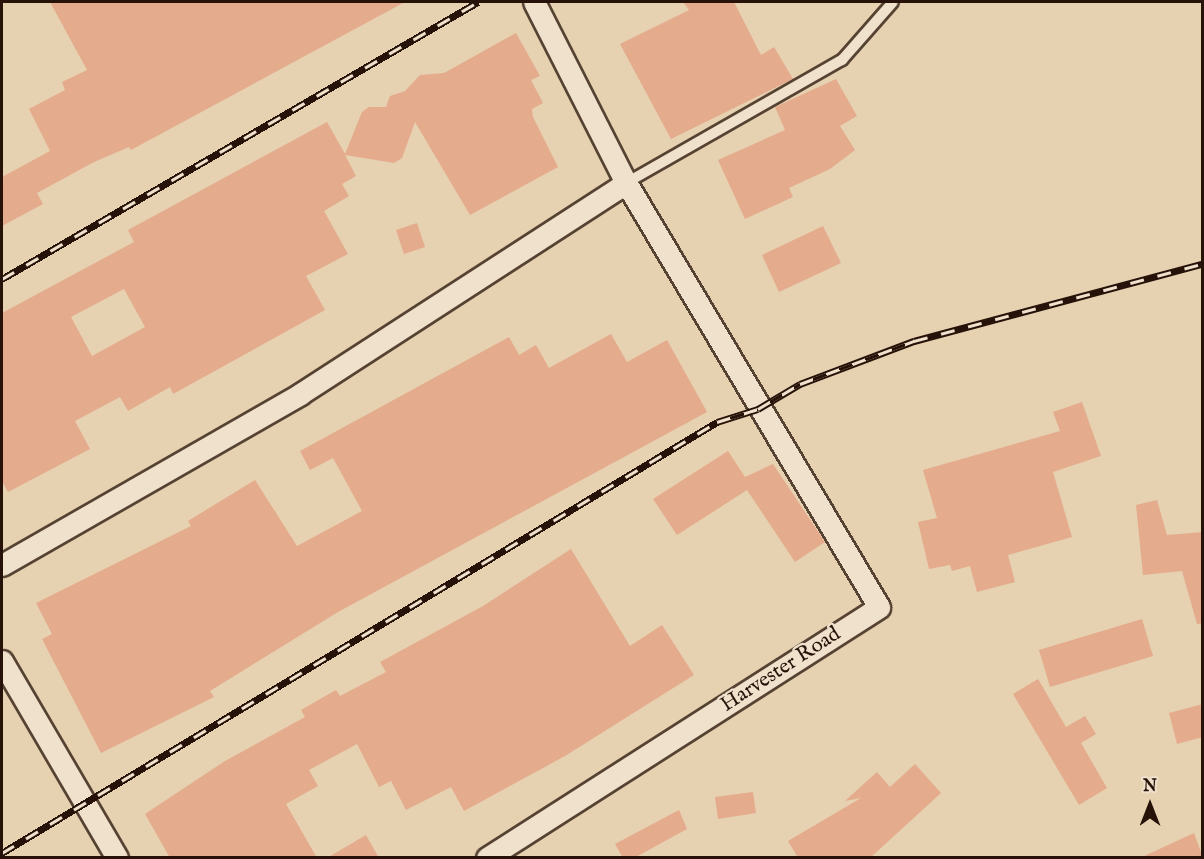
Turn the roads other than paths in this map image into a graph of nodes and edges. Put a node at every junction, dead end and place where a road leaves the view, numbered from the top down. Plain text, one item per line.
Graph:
1 (534, 2) edge
2 (893, 2) edge
3 (626, 183) junction
4 (2, 565) edge
5 (2, 661) edge
6 (117, 858) edge
7 (487, 858) edge

1 - 3 street
2 - 3 lane
3 - 4 street
3 - 7 street, Harvester Road
5 - 6 street

